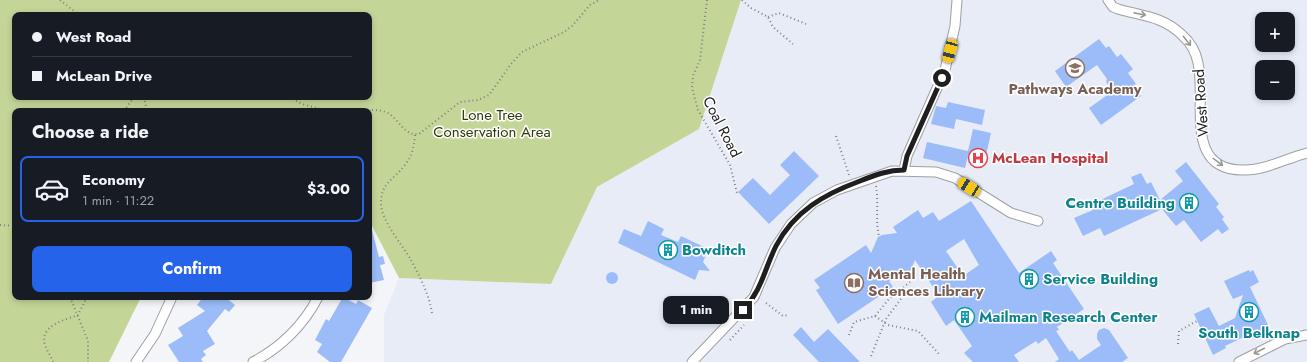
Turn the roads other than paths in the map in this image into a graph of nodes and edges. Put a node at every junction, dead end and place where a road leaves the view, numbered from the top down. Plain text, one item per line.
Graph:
1 (957, 0) edge
2 (1108, 0) edge
3 (1307, 153) edge
4 (904, 170) junction
5 (1038, 221) dead end
6 (171, 300) edge
7 (316, 300) edge
8 (1307, 335) edge
9 (137, 362) edge
10 (253, 362) edge
11 (692, 362) edge
12 (1238, 362) edge

1 - 4 street
2 -> 3 street, West Road
4 - 5 street
4 - 11 street
6 - 9 street
7 - 10 street
8 -> 12 street

